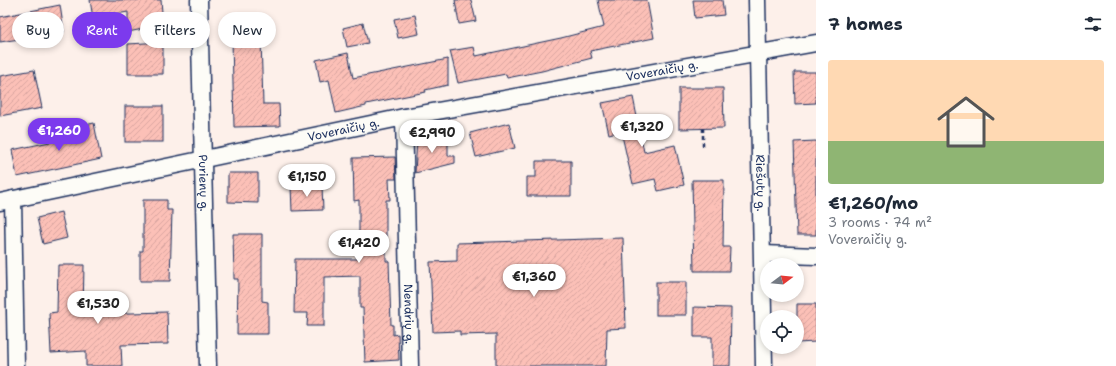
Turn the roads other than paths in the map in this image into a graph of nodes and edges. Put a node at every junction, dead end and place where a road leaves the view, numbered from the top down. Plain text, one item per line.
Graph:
1 (199, 0) edge
2 (757, 0) edge
3 (816, 43) edge
4 (758, 52) junction
5 (404, 118) junction
6 (203, 160) junction
7 (7, 201) edge
8 (763, 254) junction
9 (816, 256) edge
10 (16, 366) edge
11 (208, 366) edge
12 (410, 366) edge
13 (764, 366) edge

1 - 6 street, Purienų g.
2 - 4 street, Riešutų g.
3 - 4 street, Voveraičių g.
4 - 5 street, Voveraičių g.
4 - 8 street, Riešutų g.
5 - 6 street, Voveraičių g.
5 - 12 street, Nendrių g.
6 - 7 street, Voveraičių g.
6 - 11 street, Purienų g.
7 - 10 street
8 - 9 street
8 - 13 street, Riešutų g.

